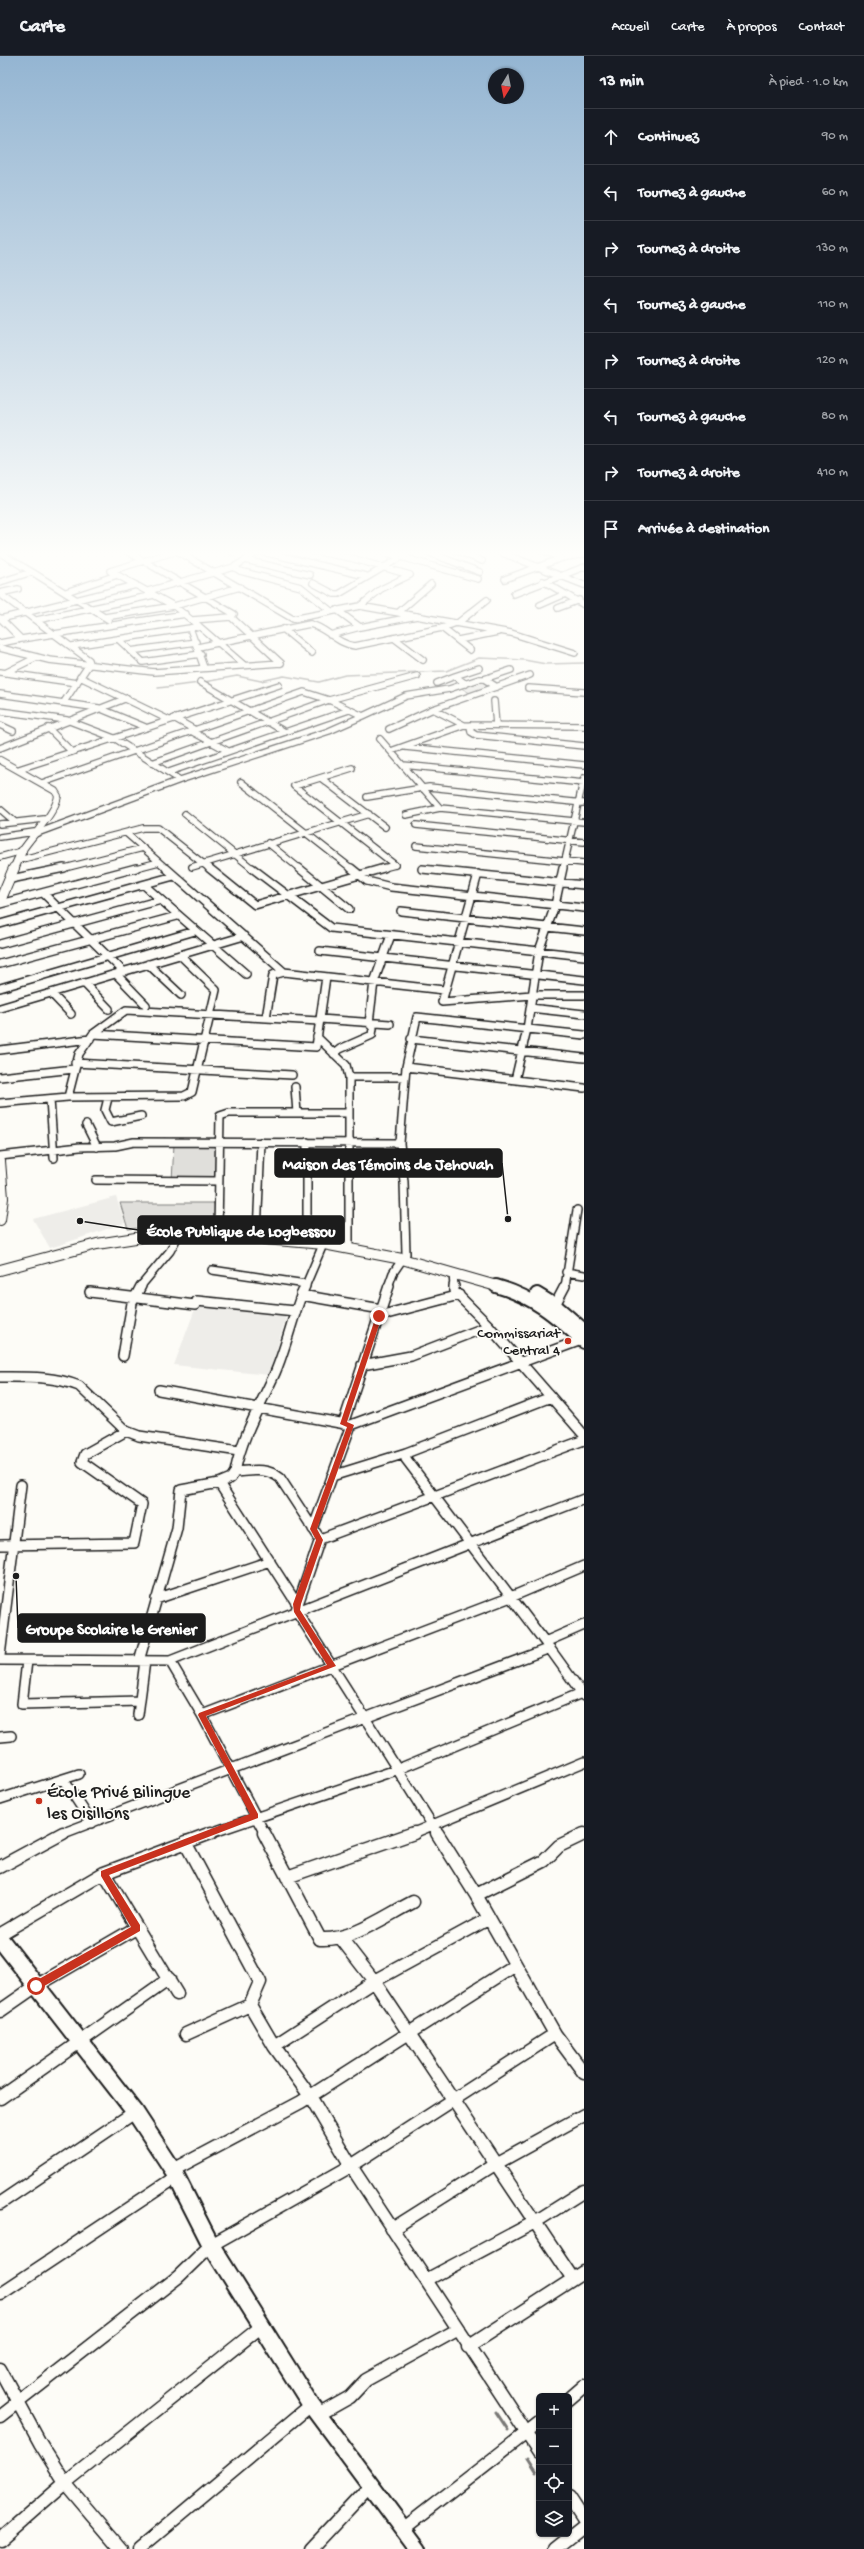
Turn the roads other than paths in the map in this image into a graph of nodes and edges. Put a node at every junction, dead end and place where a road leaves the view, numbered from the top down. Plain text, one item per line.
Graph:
1 (17, 666) edge
2 (88, 666) edge
3 (92, 666) edge
4 (226, 666) edge
5 (204, 668) joint
6 (479, 668) dead end
7 (511, 670) dead end
8 (3, 673) edge
9 (416, 676) dead end
10 (455, 676) junction
11 (530, 676) dead end
12 (80, 677) junction
13 (484, 679) junction
14 (200, 682) dead end
15 (77, 683) junction
16 (437, 683) dead end
17 (466, 684) junction
18 (279, 685) dead end
19 (497, 687) junction
20 (528, 688) dead end
21 (584, 692) edge
22 (0, 694) edge
23 (127, 698) junction
24 (229, 700) junction
25 (329, 700) junction
26 (494, 701) dead end
27 (64, 702) junction
28 (99, 708) junction
29 (434, 709) junction
30 (349, 710) junction
31 (0, 711) edge
32 (248, 711) junction
33 (363, 716) junction
34 (171, 719) junction
35 (67, 720) junction
36 (267, 722) junction
37 (0, 725) edge
38 (467, 725) junction
39 (496, 725) junction
40 (584, 726) edge
41 (145, 727) junction
42 (48, 728) junction
43 (389, 729) dead end
44 (193, 730) junction
45 (13, 731) dead end
46 (285, 732) junction
47 (114, 738) junction
48 (380, 739) dead end
49 (210, 742) junction
50 (402, 746) junction
51 (584, 746) edge
52 (0, 748) edge
53 (132, 751) junction
54 (391, 751) junction
55 (72, 752) junction
56 (228, 752) junction
57 (0, 760) edge
58 (152, 763) junction
59 (403, 765) junction
60 (584, 765) edge
61 (352, 768) dead end
62 (19, 769) junction
63 (169, 772) junction
64 (321, 778) junction
65 (180, 780) junction
66 (241, 782) dead end
67 (584, 782) edge
68 (42, 783) junction
69 (423, 788) junction
70 (367, 797) dead end
71 (581, 802) edge
72 (0, 808) edge
73 (440, 808) junction
74 (185, 814) dead end
75 (368, 814) junction
76 (406, 815) dead end
77 (44, 819) junction
78 (574, 821) junction
79 (15, 822) junction
80 (341, 822) junction
81 (584, 822) edge
82 (0, 824) edge
83 (416, 825) dead end
84 (385, 827) dead end
85 (126, 833) junction
86 (305, 833) junction
87 (33, 834) junction
88 (0, 837) edge
89 (570, 840) junction
90 (584, 842) edge
91 (268, 843) junction
92 (416, 846) dead end
93 (142, 848) junction
94 (22, 851) junction
95 (234, 854) junction
96 (0, 857) edge
97 (19, 860) junction
98 (565, 861) junction
99 (159, 862) junction
100 (203, 862) junction
101 (584, 863) edge
102 (192, 867) dead end
103 (422, 868) dead end
104 (478, 874) junction
105 (174, 876) junction
106 (358, 876) junction
107 (11, 878) junction
108 (560, 883) junction
109 (144, 885) junction
110 (584, 885) edge
111 (322, 886) junction
112 (43, 893) junction
113 (286, 896) junction
114 (472, 896) junction
115 (161, 900) junction
116 (0, 902) edge
117 (555, 905) junction
118 (584, 908) edge
119 (59, 909) junction
120 (349, 909) dead end
121 (401, 911) dead end
122 (177, 916) junction
123 (465, 918) junction
124 (0, 924) edge
125 (75, 924) junction
126 (546, 927) junction
127 (196, 931) junction
128 (584, 931) edge
129 (391, 935) junction
130 (244, 936) junction
131 (90, 940) junction
132 (458, 942) junction
133 (0, 944) edge
134 (213, 945) junction
135 (320, 951) dead end
136 (539, 951) junction
137 (180, 955) junction
138 (584, 956) edge
139 (108, 957) junction
140 (383, 958) junction
141 (0, 964) edge
142 (148, 964) junction
143 (451, 966) junction
144 (124, 972) junction
145 (284, 972) junction
146 (116, 974) junction
147 (246, 974) dead end
148 (536, 975) junction
149 (326, 977) junction
150 (584, 980) edge
151 (374, 982) junction
152 (84, 983) junction
153 (0, 988) edge
154 (444, 990) junction
155 (51, 993) junction
156 (532, 995) junction
157 (584, 995) edge
158 (181, 996) dead end
159 (146, 1005) dead end
160 (0, 1008) edge
161 (530, 1008) junction
162 (109, 1010) dead end
163 (71, 1014) dead end
164 (584, 1014) edge
165 (210, 1016) junction
166 (266, 1018) junction
167 (320, 1020) junction
168 (369, 1023) junction
169 (390, 1024) dead end
170 (527, 1029) junction
171 (584, 1035) edge
172 (92, 1037) junction
173 (317, 1037) junction
174 (411, 1039) junction
175 (204, 1042) junction
176 (0, 1050) edge
177 (522, 1050) junction
178 (334, 1054) junction
179 (584, 1058) edge
180 (75, 1066) junction
181 (406, 1067) junction
182 (198, 1070) junction
183 (292, 1075) dead end
184 (0, 1077) edge
185 (349, 1077) junction
186 (405, 1077) junction
187 (515, 1080) junction
188 (295, 1087) dead end
189 (584, 1088) edge
190 (68, 1097) junction
191 (108, 1098) junction
192 (50, 1099) junction
193 (0, 1103) edge
194 (297, 1113) junction
195 (349, 1113) junction
196 (142, 1116) dead end
197 (86, 1125) dead end
198 (218, 1142) junction
199 (261, 1142) junction
200 (307, 1142) junction
201 (349, 1143) junction
202 (400, 1143) junction
203 (97, 1147) junction
204 (54, 1154) junction
205 (0, 1156) edge
206 (0, 1161) edge
207 (96, 1180) dead end
208 (218, 1181) junction
209 (577, 1210) dead end
210 (0, 1220) edge
211 (218, 1230) junction
212 (257, 1233) junction
213 (179, 1234) junction
214 (307, 1238) junction
215 (325, 1242) junction
216 (349, 1243) junction
217 (404, 1256) junction
218 (0, 1267) edge
219 (0, 1270) edge
220 (212, 1270) dead end
221 (566, 1272) junction
222 (453, 1273) junction
223 (584, 1275) edge
224 (306, 1284) junction
225 (90, 1292) dead end
226 (301, 1295) junction
227 (459, 1295) junction
228 (134, 1297) junction
229 (555, 1305) junction
230 (295, 1311) junction
231 (380, 1313) junction
232 (489, 1326) junction
233 (583, 1338) edge
234 (123, 1356) dead end
235 (521, 1362) junction
236 (362, 1365) junction
237 (0, 1377) edge
238 (159, 1390) dead end
239 (551, 1397) junction
240 (256, 1407) junction
241 (347, 1424) junction
242 (126, 1431) junction
243 (584, 1435) edge
244 (584, 1440) edge
245 (239, 1451) junction
246 (406, 1453) junction
247 (235, 1472) junction
248 (332, 1476) junction
249 (219, 1483) junction
250 (21, 1485) dead end
251 (433, 1497) junction
252 (584, 1499) edge
253 (313, 1529) junction
254 (320, 1540) junction
255 (471, 1542) junction
256 (0, 1545) edge
257 (14, 1545) junction
258 (270, 1561) junction
259 (584, 1566) edge
260 (512, 1597) junction
261 (156, 1599) junction
262 (297, 1607) junction
263 (584, 1625) edge
264 (547, 1645) junction
265 (0, 1656) edge
266 (0, 1660) edge
267 (27, 1660) junction
268 (142, 1661) junction
269 (170, 1661) junction
270 (332, 1666) junction
271 (583, 1694) edge
272 (140, 1701) junction
273 (138, 1715) dead end
274 (202, 1715) junction
275 (365, 1718) junction
276 (0, 1736) edge
277 (11, 1736) dead end
278 (584, 1762) edge
279 (231, 1770) junction
280 (396, 1770) junction
281 (79, 1774) dead end
282 (63, 1779) junction
283 (0, 1799) edge
284 (255, 1816) junction
285 (92, 1823) junction
286 (433, 1826) junction
287 (584, 1834) edge
288 (185, 1842) junction
289 (0, 1867) edge
290 (104, 1873) junction
291 (286, 1877) junction
292 (476, 1895) junction
293 (413, 1902) dead end
294 (488, 1919) junction
295 (136, 1928) junction
296 (0, 1934) edge
297 (340, 1937) junction
298 (0, 1939) edge
299 (514, 1966) junction
300 (169, 1979) junction
301 (374, 1981) junction
302 (36, 1986) junction
303 (178, 1994) dead end
304 (250, 2005) junction
305 (0, 2011) edge
306 (409, 2033) junction
307 (186, 2034) dead end
308 (555, 2034) junction
309 (80, 2042) junction
310 (274, 2046) junction
311 (584, 2072) edge
312 (310, 2096) junction
313 (0, 2098) edge
314 (452, 2100) junction
315 (135, 2112) junction
316 (584, 2115) edge
317 (495, 2164) junction
318 (351, 2166) junction
319 (175, 2173) junction
320 (584, 2191) edge
321 (0, 2203) edge
322 (535, 2222) junction
323 (392, 2229) junction
324 (211, 2245) junction
325 (584, 2272) edge
326 (573, 2279) junction
327 (426, 2280) junction
328 (0, 2294) edge
329 (262, 2326) junction
330 (457, 2330) junction
331 (468, 2347) junction
332 (0, 2369) edge
333 (584, 2386) edge
334 (572, 2396) edge
335 (17, 2402) junction
336 (315, 2410) junction
337 (0, 2416) edge
338 (536, 2426) edge
339 (527, 2433) junction
340 (536, 2447) edge
341 (65, 2483) junction
342 (370, 2486) junction
343 (572, 2501) edge
344 (584, 2520) edge
345 (584, 2526) edge
346 (403, 2529) junction
347 (0, 2540) edge
348 (120, 2549) edge
349 (139, 2549) edge
350 (311, 2549) edge
351 (418, 2549) edge
352 (555, 2549) edge

1 - 8 street
2 - 12 street
3 - 5 street
4 - 5 street
6 - 10 street
7 - 13 street
8 - 15 street
9 - 25 street
10 - 16 street
10 - 17 street
11 - 19 street
12 - 15 street
12 - 23 street
13 - 17 street
13 - 19 street
14 - 24 street
15 - 27 street
17 - 33 street
18 - 24 street
19 - 29 street
20 - 21 street
22 - 27 street
23 - 28 street
23 - 34 street
24 - 32 street
24 - 34 street
25 - 30 street
25 - 32 street
25 - 36 street
26 - 39 street
27 - 28 street
28 - 35 street
28 - 41 street
29 - 38 street
29 - 43 street
30 - 33 street
30 - 46 street
31 - 35 street
32 - 36 street
32 - 44 street
33 - 65 street
34 - 41 street
34 - 44 street
35 - 42 street
35 - 47 street
36 - 46 street
36 - 49 street
37 - 45 street
38 - 39 street
38 - 50 street
38 - 51 street
39 - 40 street
41 - 47 street
42 - 52 street
42 - 55 street
44 - 49 street
44 - 53 street
46 - 56 street
47 - 53 street
47 - 55 street
48 - 54 street
49 - 56 street
49 - 58 street
50 - 54 street
50 - 60 street
53 - 58 street
53 - 68 street
54 - 59 street
55 - 62 street
56 - 63 street
57 - 62 street
58 - 63 street
59 - 67 street
59 - 69 street
61 - 64 street
62 - 68 street
63 - 65 street
64 - 75 street
64 - 80 street
65 - 87 street
66 - 86 street
67 - 71 street
68 - 77 street
69 - 70 street
69 - 71 street
69 - 73 street
71 - 78 street
72 - 79 street
73 - 76 street
73 - 78 street
74 - 95 street
75 - 80 street
75 - 84 street
77 - 79 street
77 - 87 street
78 - 81 street
78 - 89 street
79 - 82 street
80 - 86 street
80 - 106 street
83 - 89 street
85 - 93 street
85 - 97 street
85 - 100 street
86 - 91 street
86 - 106 street
87 - 88 street
87 - 94 street
89 - 90 street
89 - 98 street
91 - 95 street
91 - 111 street
92 - 98 street
93 - 99 street
93 - 107 street
94 - 96 street
94 - 97 main road
95 - 100 street
95 - 113 street
97 - 107 main road
98 - 101 street
98 - 108 street
99 - 105 street
99 - 112 street
100 - 102 street
100 - 113 street
103 - 104 street
104 - 108 street
104 - 114 street
105 - 109 street
105 - 130 street
106 - 111 street
106 - 114 street
107 - 116 main road
108 - 110 street
108 - 117 street
109 - 115 street
109 - 119 street
111 - 113 street
111 - 120 street
112 - 116 street
112 - 119 street
113 - 129 street
114 - 117 street
114 - 123 street
115 - 122 street
115 - 125 street
117 - 118 street
117 - 126 street
119 - 124 street
119 - 125 street
121 - 123 street
122 - 127 street
122 - 131 street
123 - 126 street
123 - 132 street
125 - 131 street
125 - 133 street
126 - 128 street
126 - 136 street
127 - 134 street
127 - 139 street
129 - 132 street
129 - 140 street
130 - 134 street
130 - 145 street
131 - 139 street
131 - 141 street
132 - 136 street
132 - 143 street
134 - 137 street
134 - 147 street
135 - 140 street
136 - 138 street
136 - 148 street
137 - 142 street
137 - 165 street
139 - 144 street
139 - 153 street
140 - 143 street
140 - 151 street
142 - 144 street
142 - 158 street
143 - 148 street
143 - 154 street
144 - 146 street
145 - 149 street
145 - 166 street
146 - 152 street
146 - 159 street
148 - 150 street
148 - 156 street
149 - 151 street
149 - 167 street
151 - 154 street
151 - 168 street
152 - 155 street
152 - 162 street
154 - 156 street
155 - 160 street
155 - 163 street
156 - 157 street
156 - 161 street
161 - 164 street
161 - 170 street
165 - 166 street
165 - 172 street
165 - 175 street
166 - 167 street
167 - 168 street
167 - 173 street
168 - 169 street
168 - 178 street
170 - 171 street
170 - 174 street
170 - 177 street
172 - 175 street
172 - 176 street
172 - 180 street
173 - 175 street
173 - 178 street
174 - 177 street
174 - 181 street
175 - 182 street
177 - 179 street
177 - 187 street
178 - 185 street
180 - 182 street
180 - 184 street
180 - 190 street
181 - 186 street
181 - 187 street
182 - 183 street
182 - 191 street
185 - 186 street
185 - 195 street
186 - 202 street
187 - 189 street
188 - 194 street
190 - 191 street
190 - 192 street
191 - 196 street
192 - 193 street
192 - 204 street
194 - 195 street
194 - 198 street
195 - 201 street
197 - 203 street
198 - 199 street
198 - 203 street
198 - 208 street
199 - 200 street
199 - 212 street
200 - 201 street
200 - 214 street
201 - 202 street
201 - 216 street
202 - 217 street
203 - 204 street
204 - 205 street
206 - 210 main road
207 - 208 street
208 - 211 street
209 - 221 street
211 - 212 main road
211 - 218 main road
212 - 214 main road
213 - 215 main road
213 - 219 main road
213 - 228 street
214 - 215 main road
215 - 216 main road
215 - 217 main road
215 - 224 street
216 - 217 main road
217 - 222 main road
217 - 229 main road
217 - 231 street
220 - 224 street
221 - 223 street
221 - 229 street
222 - 227 street
222 - 233 main road
224 - 226 street
225 - 228 street
226 - 230 street
226 - 231 street
227 - 231 street
227 - 232 street
228 - 230 street
228 - 234 street
229 - 233 main road
230 - 240 street
231 - 236 street
232 - 235 street
232 - 236 street
233 - 235 street
235 - 239 street
235 - 241 street
236 - 241 street
237 - 242 street
238 - 240 street
239 - 243 street
239 - 246 street
240 - 241 street
240 - 245 street
241 - 248 street
242 - 245 street
242 - 257 street
244 - 251 street
245 - 247 street
246 - 248 street
246 - 251 street
247 - 249 street
247 - 253 street
248 - 253 street
249 - 258 street
249 - 261 street
250 - 257 street
251 - 254 street
251 - 255 street
252 - 255 street
253 - 254 street
254 - 262 street
255 - 260 street
255 - 262 street
256 - 257 street
257 - 265 street
258 - 261 street
258 - 262 street
259 - 260 street
260 - 264 street
260 - 270 street
261 - 268 street
262 - 269 street
262 - 270 street
263 - 264 street
264 - 271 street
264 - 275 street
266 - 267 street
267 - 268 street
267 - 272 street
268 - 269 street
268 - 272 street
269 - 274 street
270 - 274 street
270 - 275 street
271 - 280 street
272 - 273 street
274 - 279 street
275 - 279 street
275 - 280 street
276 - 277 street
278 - 286 street
279 - 284 street
279 - 285 street
280 - 284 street
280 - 286 street
281 - 282 street
282 - 283 street
282 - 285 street
284 - 288 street
284 - 291 street
285 - 289 street
286 - 291 street
286 - 292 street
287 - 292 street
288 - 290 street
288 - 304 street
290 - 295 street
290 - 296 street
291 - 297 street
292 - 294 street
293 - 297 street
294 - 299 street
294 - 301 street
295 - 300 street
295 - 302 street
297 - 301 street
298 - 302 main road
299 - 306 street
299 - 308 street
300 - 303 street
300 - 309 street
301 - 306 street
301 - 310 street
302 - 305 street
302 - 309 main road
304 - 307 street
304 - 310 street
306 - 312 street
306 - 314 street
308 - 311 street
308 - 314 street
309 - 313 street
309 - 315 main road
310 - 312 street
312 - 318 street
312 - 319 street
314 - 317 street
314 - 318 street
315 - 319 main road
315 - 321 street
316 - 317 street
317 - 322 street
317 - 323 street
318 - 323 street
318 - 324 street
319 - 324 main road
319 - 328 street
320 - 322 street
322 - 326 street
322 - 327 street
323 - 327 street
324 - 329 main road
324 - 335 street
325 - 326 street
326 - 331 street
327 - 330 street
329 - 336 main road
329 - 341 street
330 - 331 street
330 - 336 street
331 - 339 street
332 - 335 street
333 - 334 street
335 - 337 street
335 - 341 street
336 - 342 main road
336 - 349 street
338 - 339 street
339 - 340 street
339 - 346 street
341 - 347 street
341 - 348 street
342 - 346 main road
342 - 350 street
343 - 344 street
345 - 352 street
346 - 351 main road

